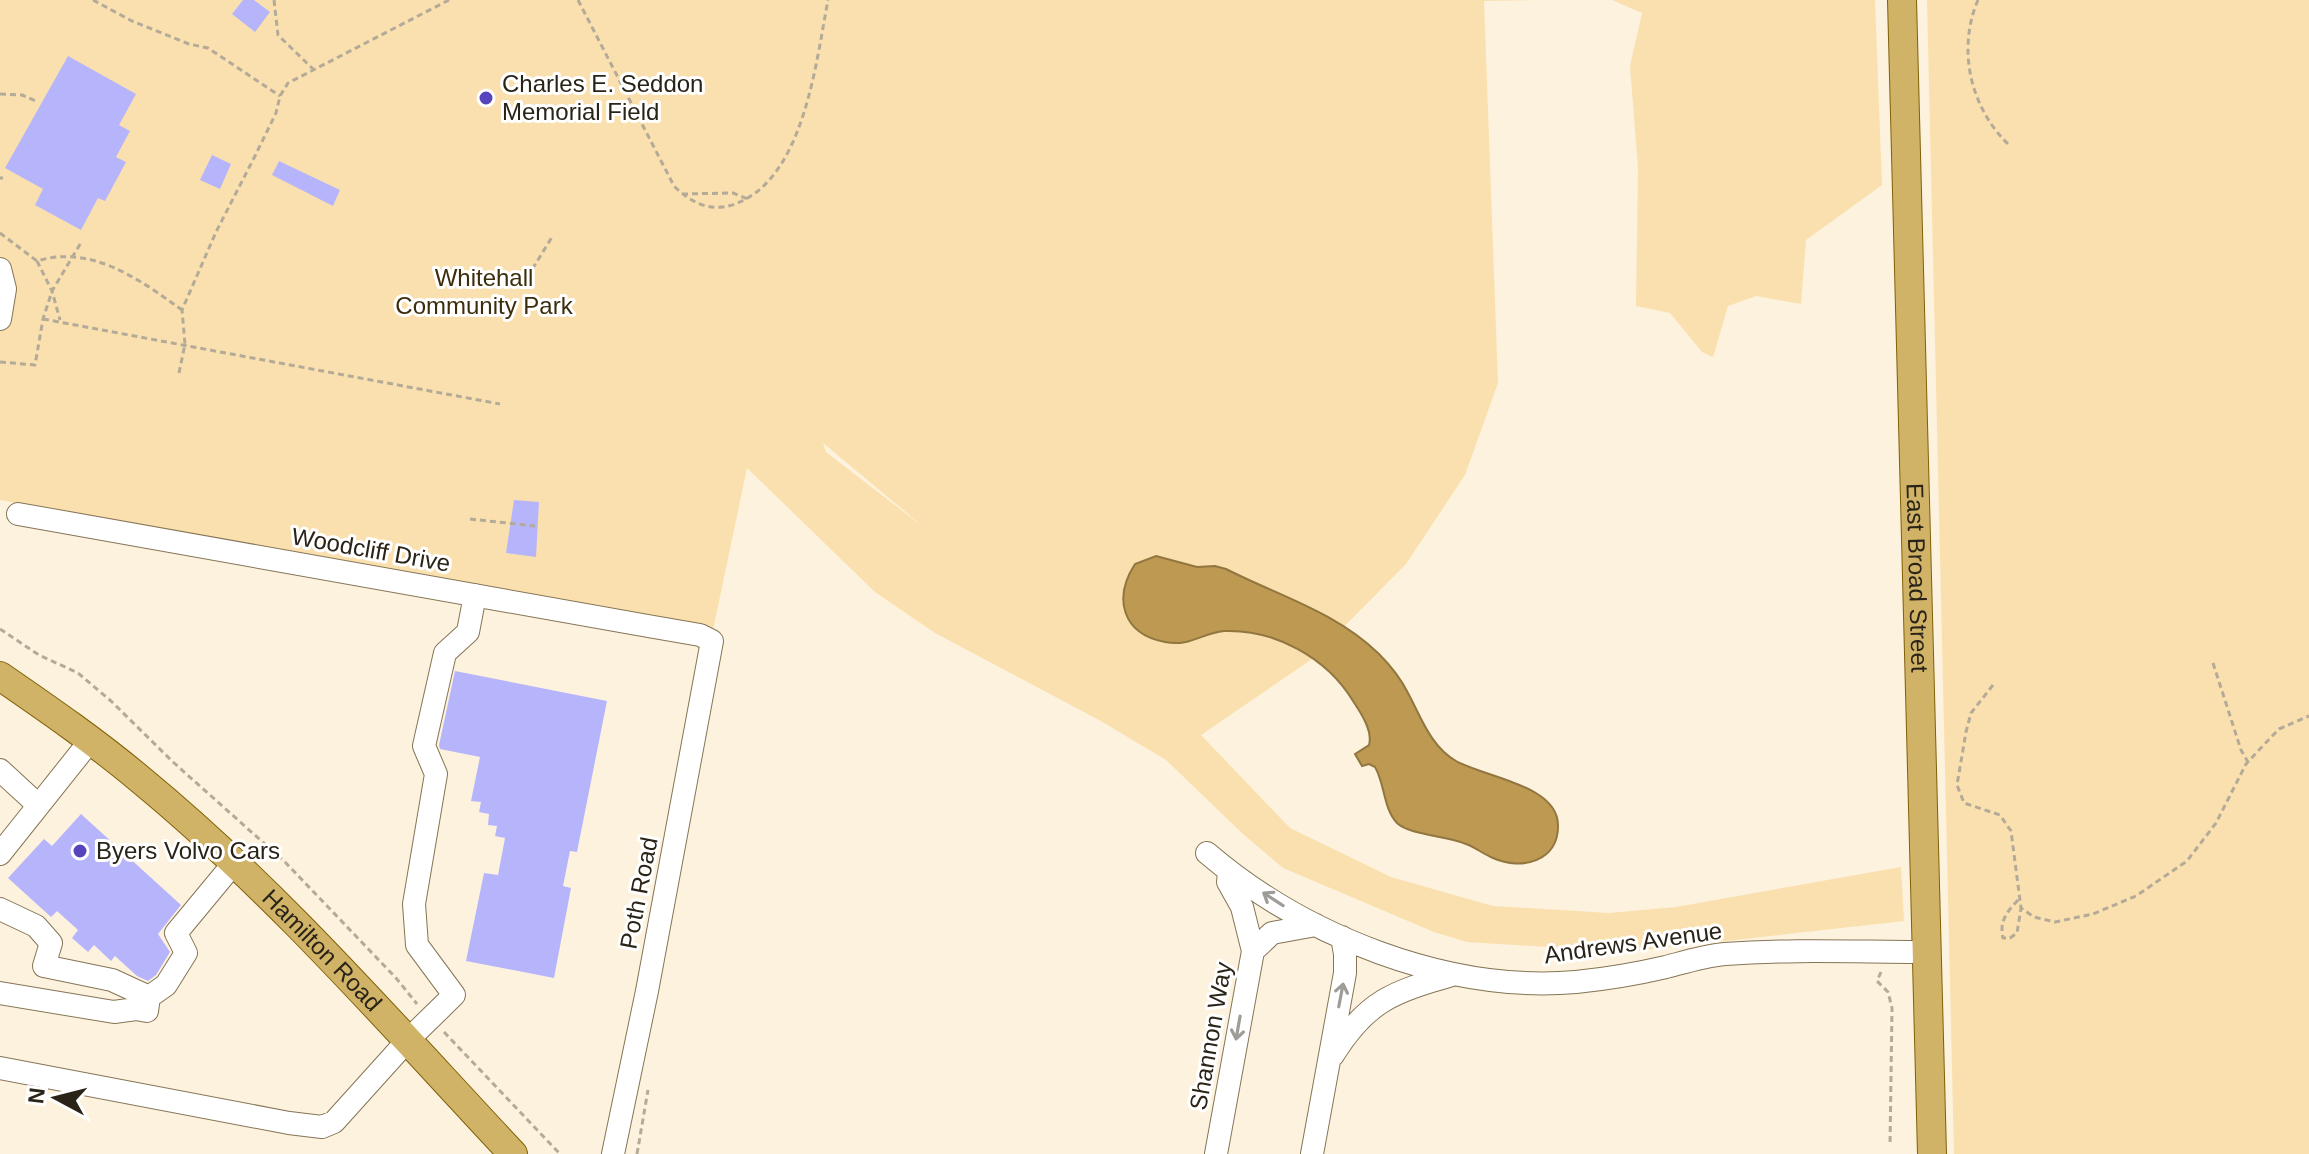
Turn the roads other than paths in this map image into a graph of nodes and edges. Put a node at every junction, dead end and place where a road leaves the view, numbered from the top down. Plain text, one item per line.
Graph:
1 (1902, 0) edge
2 (0, 269) edge
3 (0, 319) edge
4 (18, 514) dead end
5 (475, 595) junction
6 (712, 641) joint
7 (0, 676) edge
8 (90, 741) junction
9 (0, 770) edge
10 (38, 805) junction
11 (1207, 853) dead end
12 (0, 854) edge
13 (234, 863) junction
14 (1229, 873) junction
15 (0, 909) edge
16 (1316, 925) junction
17 (1342, 937) junction
18 (1253, 951) junction
19 (1925, 952) junction
20 (1454, 974) junction
21 (0, 993) edge
22 (149, 997) junction
23 (407, 1041) junction
24 (1329, 1060) junction
25 (0, 1068) edge
26 (513, 1154) edge
27 (613, 1154) edge
28 (1216, 1154) edge
29 (1312, 1154) edge
30 (1932, 1154) edge

1 - 19 main road, East Broad Street
2 - 3 street
4 - 5 street, Woodcliff Drive
5 - 6 street, Woodcliff Drive
5 - 23 street
6 - 27 street, Poth Road
7 - 8 main road, Hamilton Road
8 - 10 street
8 - 13 main road, Hamilton Road
9 - 10 street
10 - 12 street
11 - 14 street, Andrews Avenue
13 - 22 street
13 - 23 main road, Hamilton Road
16 -> 14 street, Andrews Avenue
14 - 18 street, Andrews Avenue
15 - 22 street
16 - 17 street, Andrews Avenue
16 - 18 street, Shannon Way
17 - 20 street, Andrews Avenue
24 -> 17 street
18 -> 28 street, Shannon Way
19 - 20 street, Andrews Avenue
19 - 30 main road, East Broad Street
20 - 24 street
21 - 22 street
23 - 25 street
23 - 26 main road, Hamilton Road
24 - 29 street

